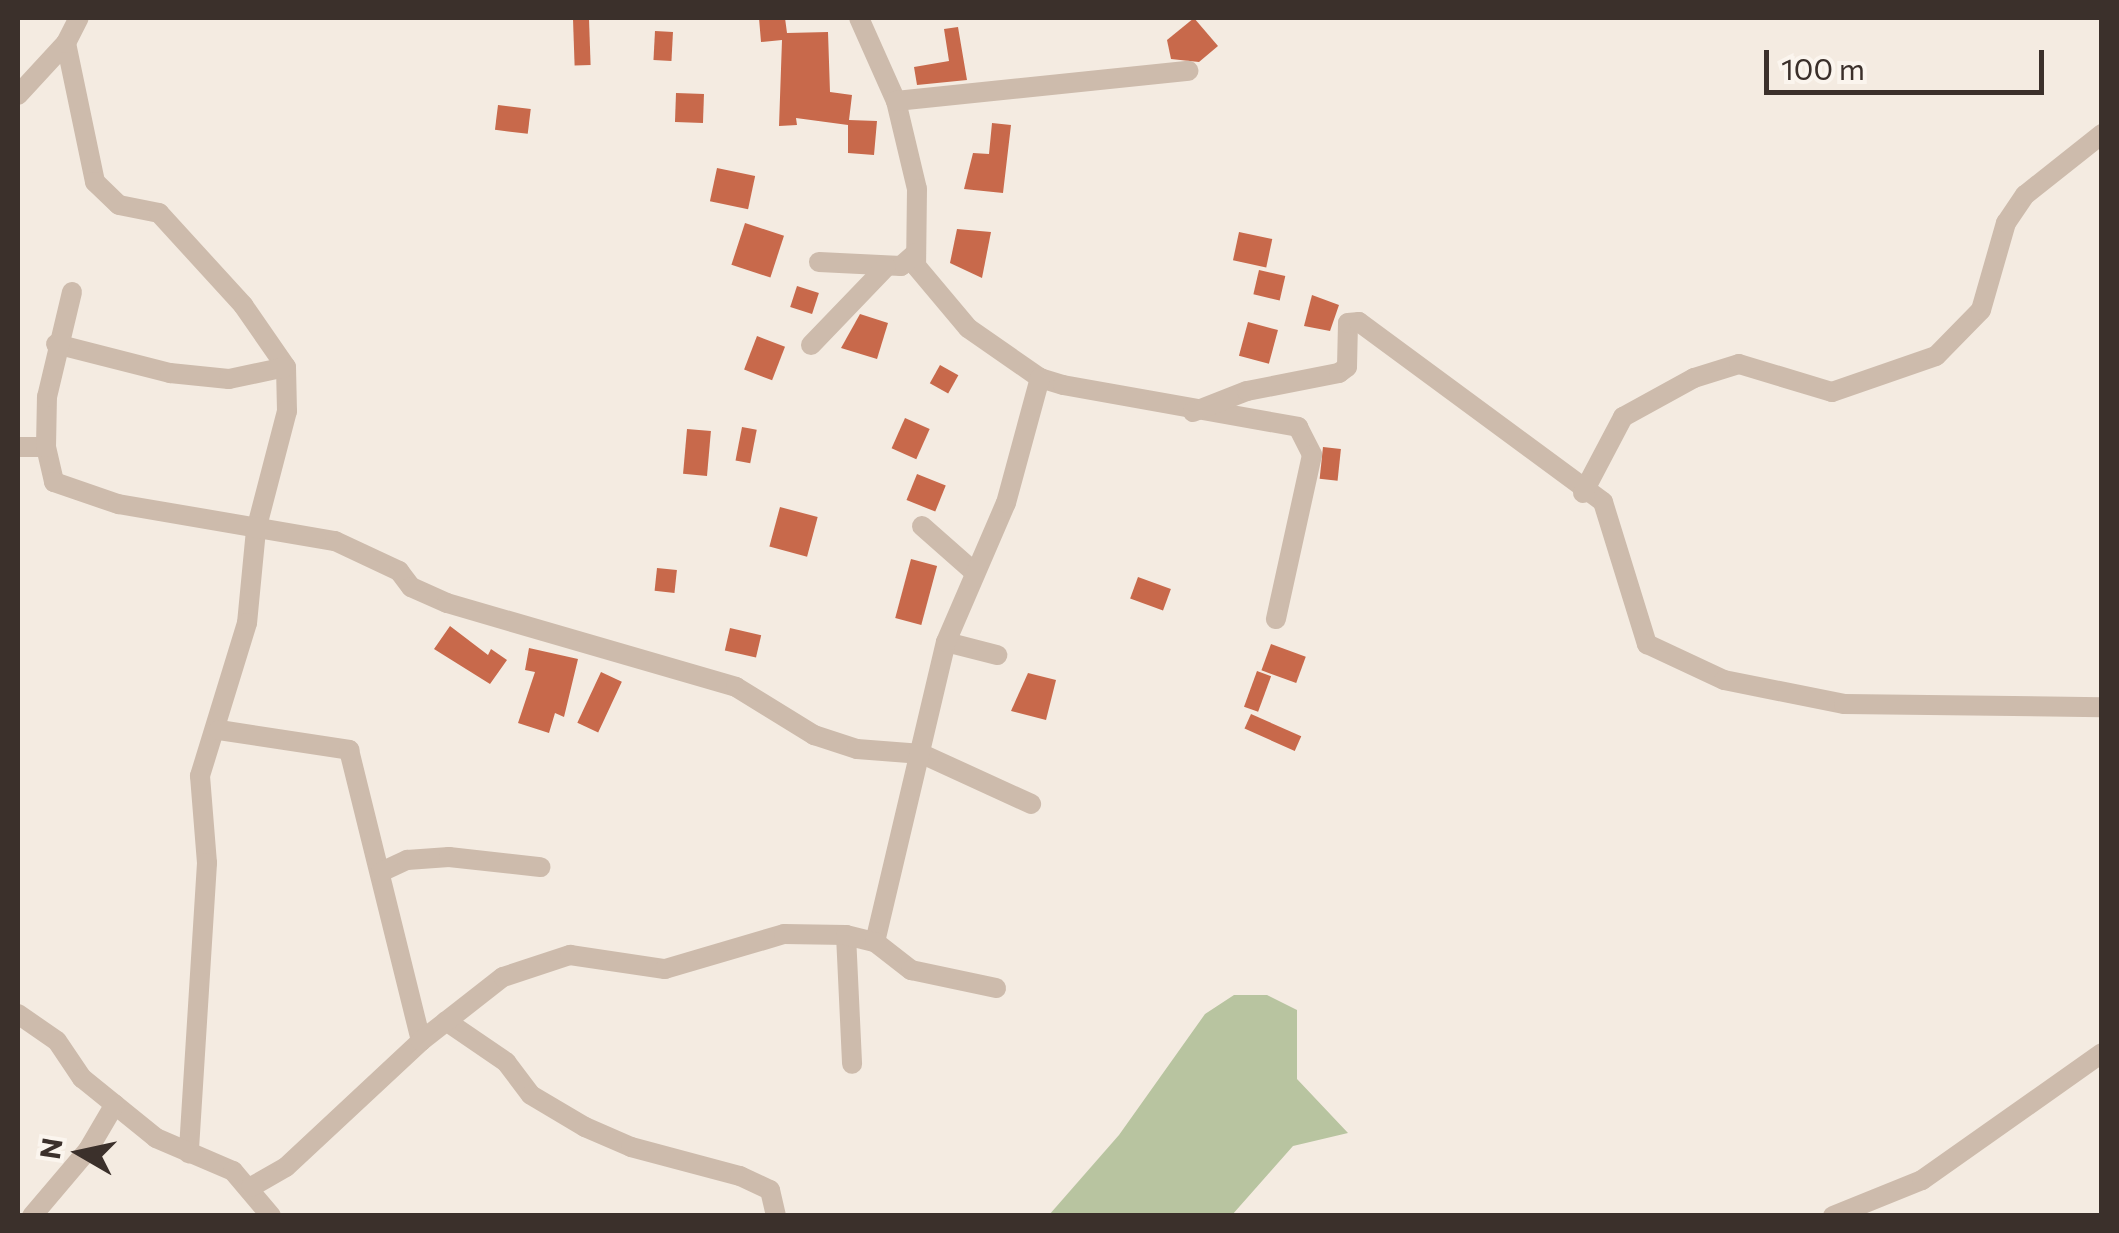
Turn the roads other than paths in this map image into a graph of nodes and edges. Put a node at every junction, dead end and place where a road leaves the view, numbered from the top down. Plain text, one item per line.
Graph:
1 (79, 18) edge
2 (859, 18) edge
3 (66, 43) junction
4 (1188, 72) dead end
5 (18, 95) edge
6 (896, 101) junction
7 (2102, 134) edge
8 (916, 253) junction
9 (819, 262) dead end
10 (886, 267) junction
11 (72, 292) dead end
12 (56, 344) junction
13 (811, 345) dead end
14 (286, 367) junction
15 (1040, 378) junction
16 (1193, 412) junction
17 (18, 447) edge
18 (46, 447) junction
19 (1582, 492) junction
20 (922, 526) dead end
21 (256, 530) junction
22 (973, 570) junction
23 (1276, 618) dead end
24 (946, 642) junction
25 (998, 654) dead end
26 (2102, 707) edge
27 (218, 730) junction
28 (922, 754) junction
29 (1031, 804) dead end
30 (540, 867) dead end
31 (380, 872) junction
32 (846, 936) junction
33 (875, 942) junction
34 (996, 988) dead end
35 (18, 1014) edge
36 (446, 1021) junction
37 (421, 1040) junction
38 (2102, 1053) edge
39 (852, 1064) dead end
40 (116, 1104) junction
41 (188, 1152) junction
42 (251, 1187) junction
43 (32, 1216) edge
44 (271, 1216) edge
45 (776, 1216) edge
46 (1833, 1216) edge

1 - 3 street
2 - 6 street
3 - 5 street
3 - 14 street
4 - 6 street
6 - 8 street
7 - 19 street
8 - 10 street
8 - 15 street
9 - 10 street
10 - 13 street
11 - 12 street
12 - 14 street
12 - 18 street
14 - 21 street
15 - 16 street
15 - 22 street
16 - 19 street
16 - 23 street
17 - 18 street
18 - 21 street
19 - 26 street
20 - 22 street
21 - 27 street
21 - 28 street
22 - 24 street
24 - 25 street
24 - 28 street
27 - 31 street
27 - 41 street
28 - 29 street
28 - 33 street
30 - 31 street
31 - 37 street
32 - 33 street
32 - 36 street
32 - 39 street
33 - 34 street
35 - 40 street
36 - 37 street
36 - 45 street
37 - 42 street
38 - 46 street
40 - 41 street
40 - 43 street
41 - 42 street
42 - 44 street

